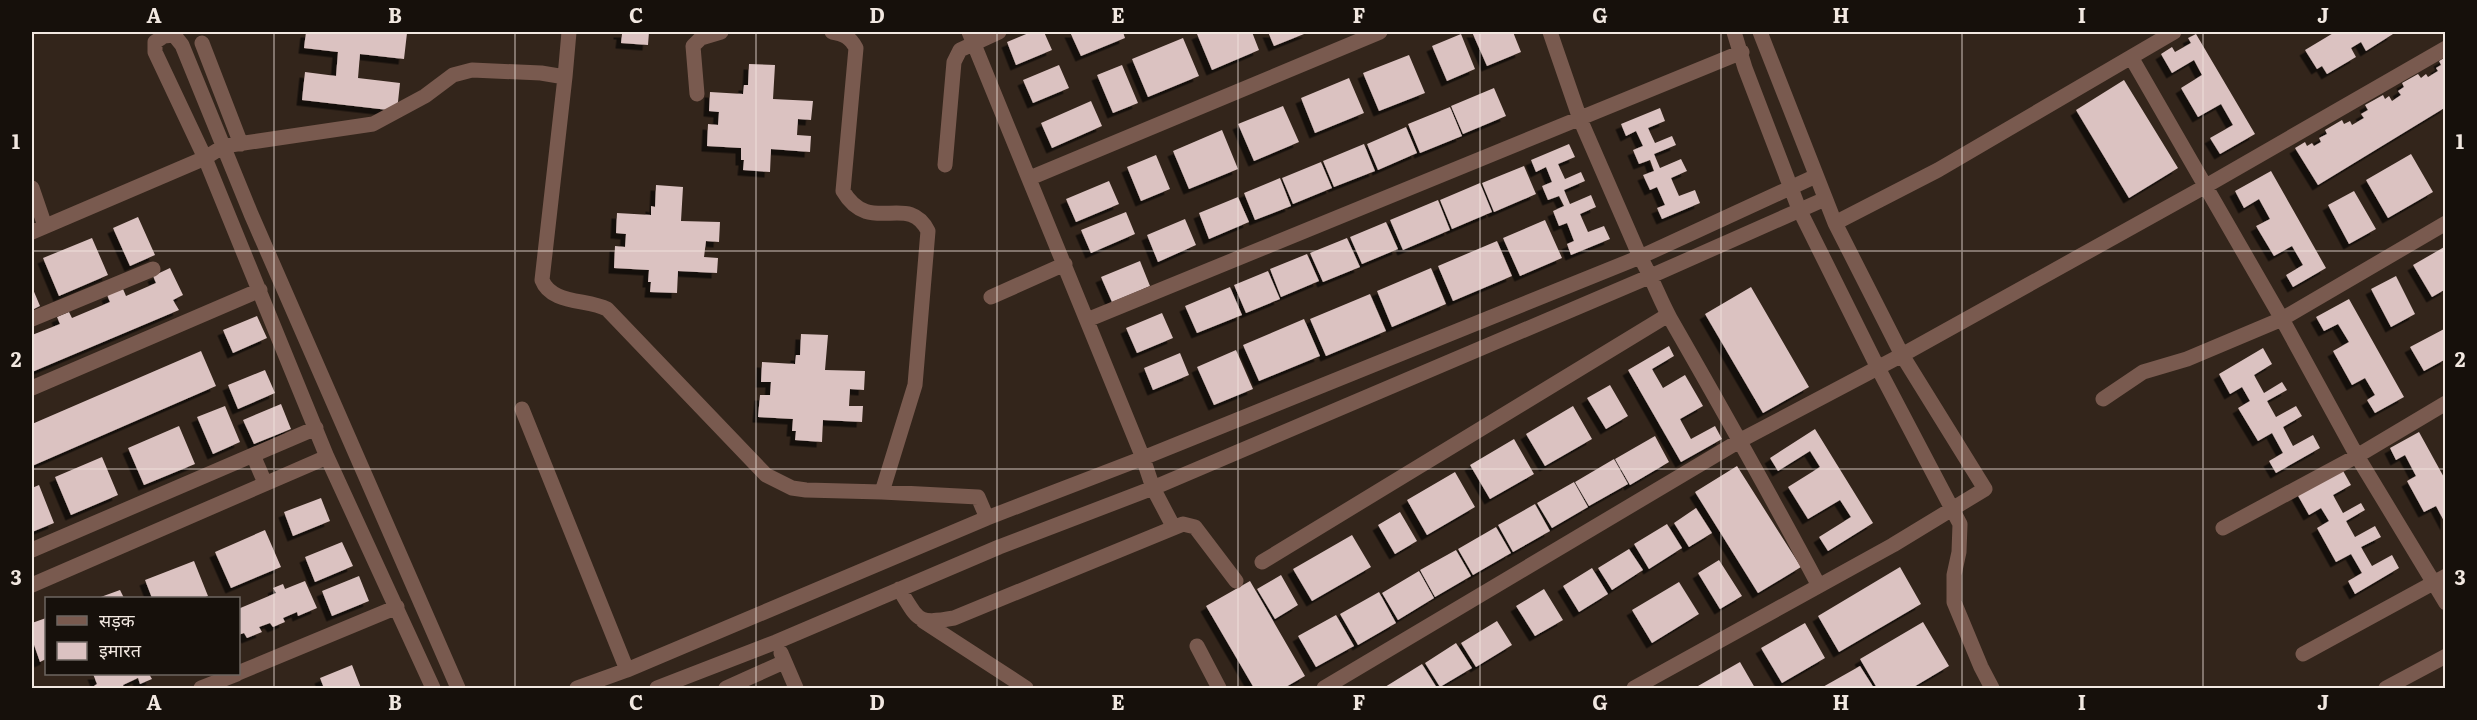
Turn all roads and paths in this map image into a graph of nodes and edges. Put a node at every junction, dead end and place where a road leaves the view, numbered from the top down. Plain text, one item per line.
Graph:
1 (569, 32) edge
2 (721, 32) edge
3 (832, 32) edge
4 (999, 32) edge
5 (1380, 32) edge
6 (1550, 32) edge
7 (1734, 32) edge
8 (1760, 32) edge
9 (2174, 32) edge
10 (175, 33) edge
11 (971, 37) edge
12 (202, 43) dead end
13 (2445, 48) edge
14 (1742, 52) junction
15 (2131, 57) junction
16 (565, 77) junction
17 (697, 94) dead end
18 (1580, 119) junction
19 (241, 144) junction
20 (224, 146) junction
21 (205, 158) junction
22 (945, 165) dead end
23 (1816, 176) junction
24 (1030, 178) junction
25 (1790, 186) junction
26 (2206, 186) junction
27 (32, 188) edge
28 (1825, 199) junction
29 (1799, 208) junction
30 (1835, 223) junction
31 (2445, 223) edge
32 (38, 229) edge
33 (1640, 257) junction
34 (1065, 264) junction
35 (153, 269) dead end
36 (1652, 276) junction
37 (261, 290) junction
38 (990, 297) dead end
39 (1668, 315) junction
40 (32, 319) edge
41 (2282, 319) junction
42 (1087, 320) junction
43 (1902, 355) junction
44 (1878, 368) junction
45 (32, 388) edge
46 (2103, 399) dead end
47 (2445, 403) edge
48 (522, 410) dead end
49 (316, 428) junction
50 (1741, 440) junction
51 (253, 455) junction
52 (2357, 456) junction
53 (327, 457) junction
54 (1143, 458) junction
55 (265, 483) junction
56 (1153, 488) junction
57 (889, 492) junction
58 (1952, 509) junction
59 (987, 518) junction
60 (1173, 526) junction
61 (2223, 528) dead end
62 (32, 550) edge
63 (1262, 562) dead end
64 (2440, 580) edge
65 (1236, 581) dead end
66 (32, 585) edge
67 (1819, 586) junction
68 (899, 589) junction
69 (2445, 603) edge
70 (397, 607) junction
71 (923, 621) junction
72 (776, 642) junction
73 (1197, 646) dead end
74 (2303, 654) dead end
75 (2445, 656) edge
76 (784, 662) junction
77 (627, 670) junction
78 (240, 672) edge
79 (233, 675) edge
80 (201, 688) edge
81 (434, 688) edge
82 (458, 688) edge
83 (577, 688) edge
84 (657, 688) edge
85 (726, 688) edge
86 (796, 688) edge
87 (1026, 688) edge
88 (1219, 688) edge
89 (1324, 688) edge
90 (1634, 688) edge
91 (1992, 688) edge
92 (2386, 688) edge

1 - 16 street
2 - 17 street
3 - 57 street
4 - 11 street
5 - 24 street
6 - 18 street
7 - 14 street
8 - 23 street
9 - 15 street
10 - 20 street
10 - 21 street
11 - 22 street
11 - 24 street
12 - 19 street
13 - 26 street
14 - 18 street
14 - 25 street
15 - 26 street
15 - 30 street
16 - 19 street
16 - 57 street
18 - 33 street
18 - 42 street
19 - 20 street
20 - 21 street
20 - 82 street
21 - 32 street
21 - 37 street
23 - 25 street
23 - 28 street
24 - 34 street
25 - 29 street
25 - 33 street
26 - 41 street
26 - 43 street
27 - 32 street
28 - 29 street
28 - 30 street
29 - 36 street
29 - 44 street
30 - 43 street
31 - 41 street
33 - 36 street
33 - 54 street
34 - 38 street
34 - 42 street
35 - 40 street
36 - 39 street
36 - 56 street
37 - 45 street
37 - 49 street
39 - 50 street
39 - 63 street
41 - 46 street
41 - 52 street
42 - 54 street
43 - 44 street
43 - 58 street
44 - 50 street
44 - 58 street
47 - 52 street
48 - 77 street
49 - 51 street
49 - 53 street
50 - 67 street
50 - 89 street
51 - 55 street
51 - 62 street
52 - 61 street
52 - 64 street
53 - 55 street
53 - 70 street
54 - 56 street
54 - 59 street
55 - 66 street
56 - 60 street
56 - 68 street
57 - 59 street
58 - 67 street
58 - 91 street
59 - 77 street
60 - 65 street
60 - 71 street
64 - 69 street
64 - 74 street
67 - 90 street
68 - 71 street
68 - 72 street
70 - 78 street
70 - 81 street
71 - 87 street
72 - 76 street
72 - 84 street
73 - 88 street
75 - 92 street
76 - 85 street
76 - 86 street
77 - 83 street
79 - 80 street

